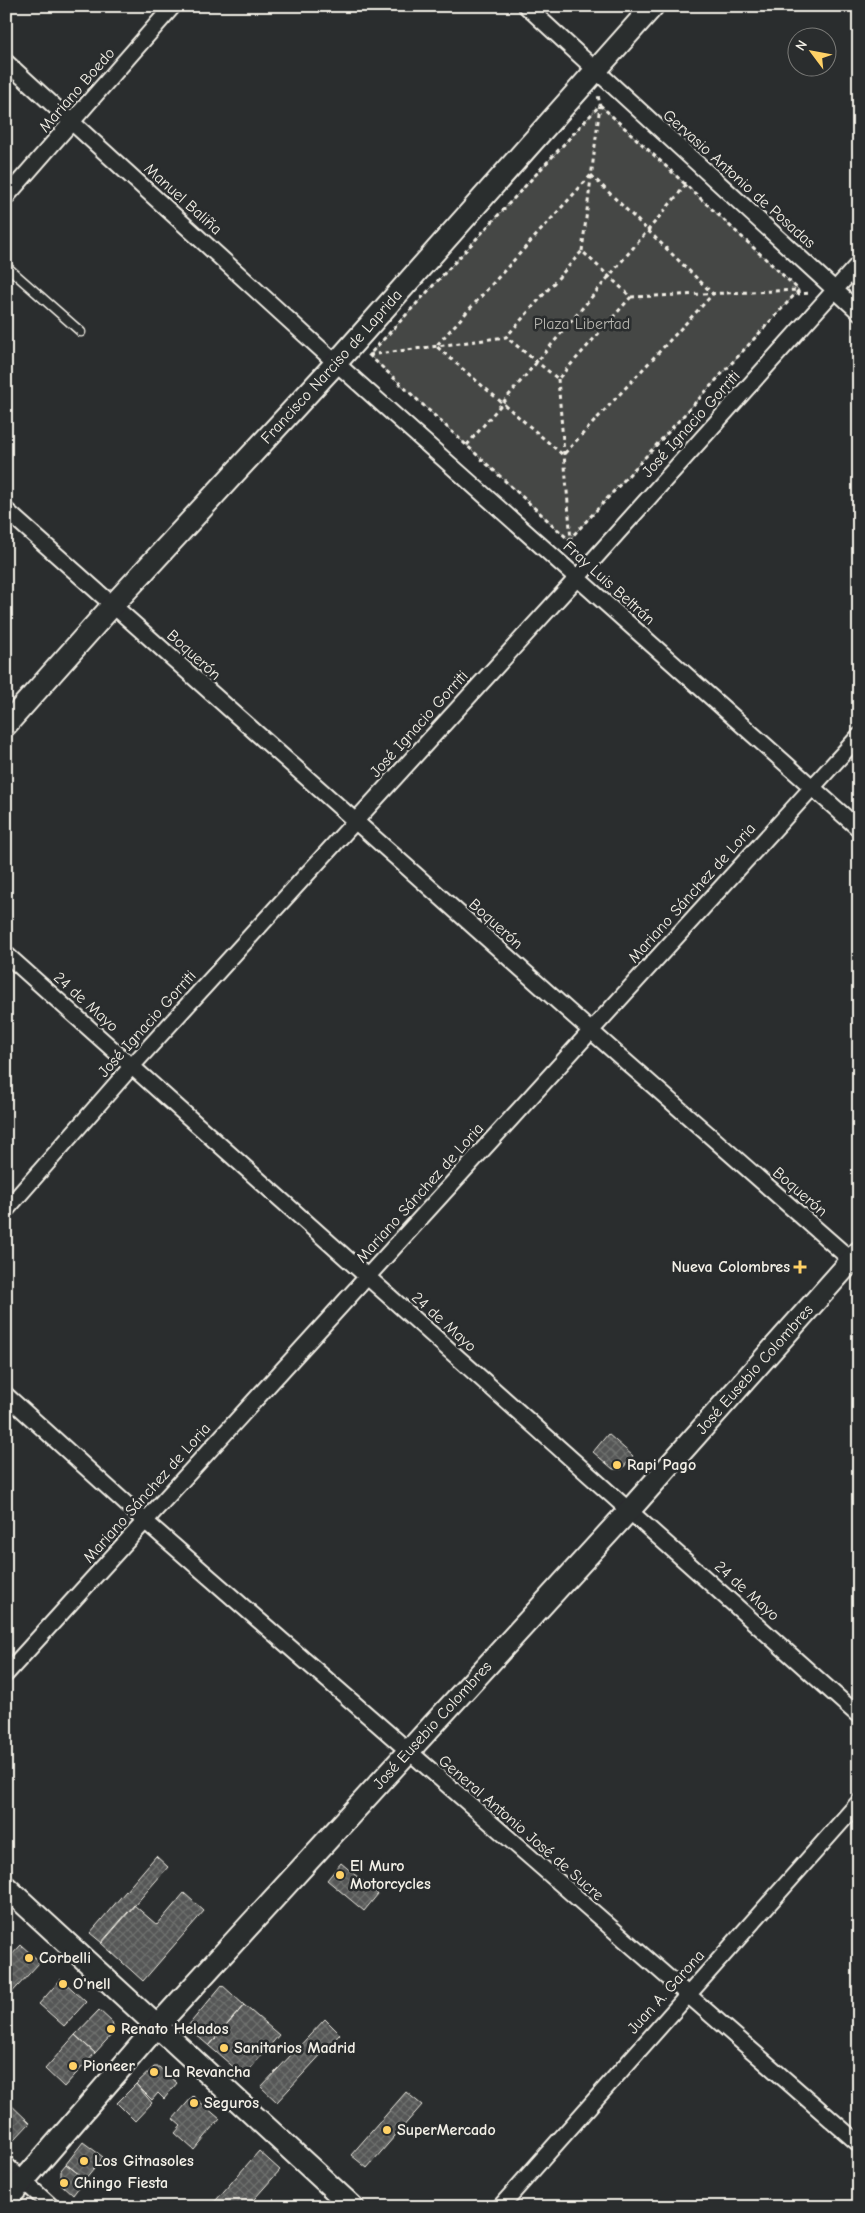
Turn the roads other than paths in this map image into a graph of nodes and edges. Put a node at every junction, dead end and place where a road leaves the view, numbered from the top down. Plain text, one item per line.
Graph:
1 (173, 6) edge
2 (526, 6) edge
3 (653, 6) edge
4 (6, 62) edge
5 (595, 72) junction
6 (72, 121) junction
7 (6, 196) edge
8 (859, 264) edge
9 (6, 266) edge
10 (834, 290) junction
11 (859, 312) edge
12 (81, 332) dead end
13 (336, 363) junction
14 (6, 510) edge
15 (577, 578) junction
16 (112, 606) junction
17 (6, 725) edge
18 (859, 736) edge
19 (812, 787) junction
20 (354, 821) junction
21 (859, 829) edge
22 (6, 954) edge
23 (591, 1032) junction
24 (132, 1066) junction
25 (6, 1210) edge
26 (856, 1260) edge
27 (367, 1277) junction
28 (6, 1395) edge
29 (630, 1509) junction
30 (145, 1521) junction
31 (6, 1674) edge
32 (859, 1716) edge
33 (408, 1752) junction
34 (859, 1802) edge
35 (6, 1887) edge
36 (687, 1994) junction
37 (158, 2025) junction
38 (859, 2144) edge
39 (6, 2165) edge
40 (24, 2181) junction
41 (6, 2201) edge
42 (52, 2207) edge
43 (352, 2207) edge
44 (500, 2207) edge

1 - 6 street, Mariano Boedo
2 - 5 street, Gervasio Antonio de Posadas
3 - 5 street, Francisco Narciso de Laprida
4 - 6 street, Manuel Baliña
5 - 10 street, Gervasio Antonio de Posadas
5 - 13 street, Francisco Narciso de Laprida
6 - 7 street, Mariano Boedo
6 - 13 street, Manuel Baliña
8 - 10 street, José Ignacio Gorriti
9 - 12 lane
10 - 11 street, Gervasio Antonio de Posadas
10 - 15 street, José Ignacio Gorriti
13 - 15 street, Fray Luis Beltrán
13 - 16 street, Francisco Narciso de Laprida
14 - 16 street, Boquerón
15 - 19 street, Fray Luis Beltrán
15 - 20 street, José Ignacio Gorriti
16 - 17 street, Francisco Narciso de Laprida
16 - 20 street, Boquerón
18 - 19 street, Mariano Sánchez de Loria
19 - 21 street, Fray Luis Beltrán
19 - 23 street, Mariano Sánchez de Loria
20 - 23 street, Boquerón
20 - 24 street, José Ignacio Gorriti
22 - 24 street, 24 de Mayo
23 - 26 street, Boquerón
23 - 27 street, Mariano Sánchez de Loria
24 - 25 street, José Ignacio Gorriti
24 - 27 street, 24 de Mayo
26 - 29 street, José Eusebio Colombres
27 - 29 street, 24 de Mayo
27 - 30 street, Mariano Sánchez de Loria
28 - 30 street, General Antonio José de Sucre
29 - 32 street, 24 de Mayo
29 - 33 street, José Eusebio Colombres
30 - 31 street, Mariano Sánchez de Loria
30 - 33 street, General Antonio José de Sucre
33 - 36 street, General Antonio José de Sucre
33 - 37 street, José Eusebio Colombres
34 - 36 street, Juan A. Garona
35 - 37 street
36 - 38 street, General Antonio José de Sucre
36 - 44 street, Juan A. Garona
37 - 40 street, José Eusebio Colombres
37 - 43 street
39 - 40 street
40 - 41 street, José Eusebio Colombres
40 - 42 street

